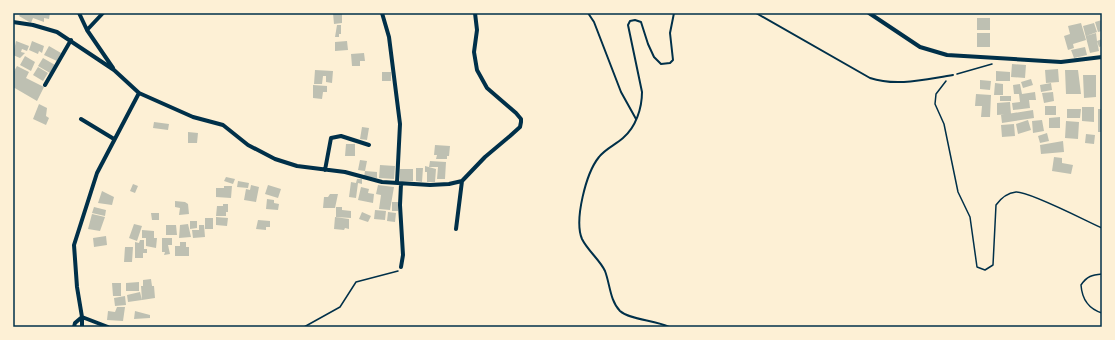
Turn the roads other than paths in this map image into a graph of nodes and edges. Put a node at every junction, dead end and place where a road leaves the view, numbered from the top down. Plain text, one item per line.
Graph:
1 (79, 13) edge
2 (103, 13) edge
3 (382, 13) edge
4 (476, 13) edge
5 (588, 13) edge
6 (674, 13) edge
7 (756, 13) edge
8 (868, 13) edge
9 (13, 22) edge
10 (87, 30) junction
11 (71, 40) junction
12 (1102, 57) edge
13 (114, 70) junction
14 (953, 75) road end
15 (45, 85) dead end
16 (139, 93) junction
17 (81, 119) dead end
18 (636, 119) junction
19 (114, 139) junction
20 (369, 145) dead end
21 (325, 170) junction
22 (462, 181) junction
23 (399, 184) junction
24 (456, 229) dead end
25 (401, 267) road end
26 (82, 317) junction
27 (74, 327) edge
28 (82, 327) edge
29 (108, 327) edge
30 (669, 327) edge

1 - 10 street
2 - 10 street
3 - 23 street
4 - 22 street
5 - 18 lane
6 - 18 lane
7 - 14 lane
8 - 12 street
9 - 11 street
10 - 13 street
11 - 13 street
11 - 15 street
13 - 16 street
16 - 19 street
16 - 21 street
17 - 19 street
18 - 30 lane
19 - 26 street
20 - 21 street
21 - 23 street
22 - 23 street
22 - 24 street
23 - 25 street
26 - 27 street
26 - 28 street
26 - 29 street

